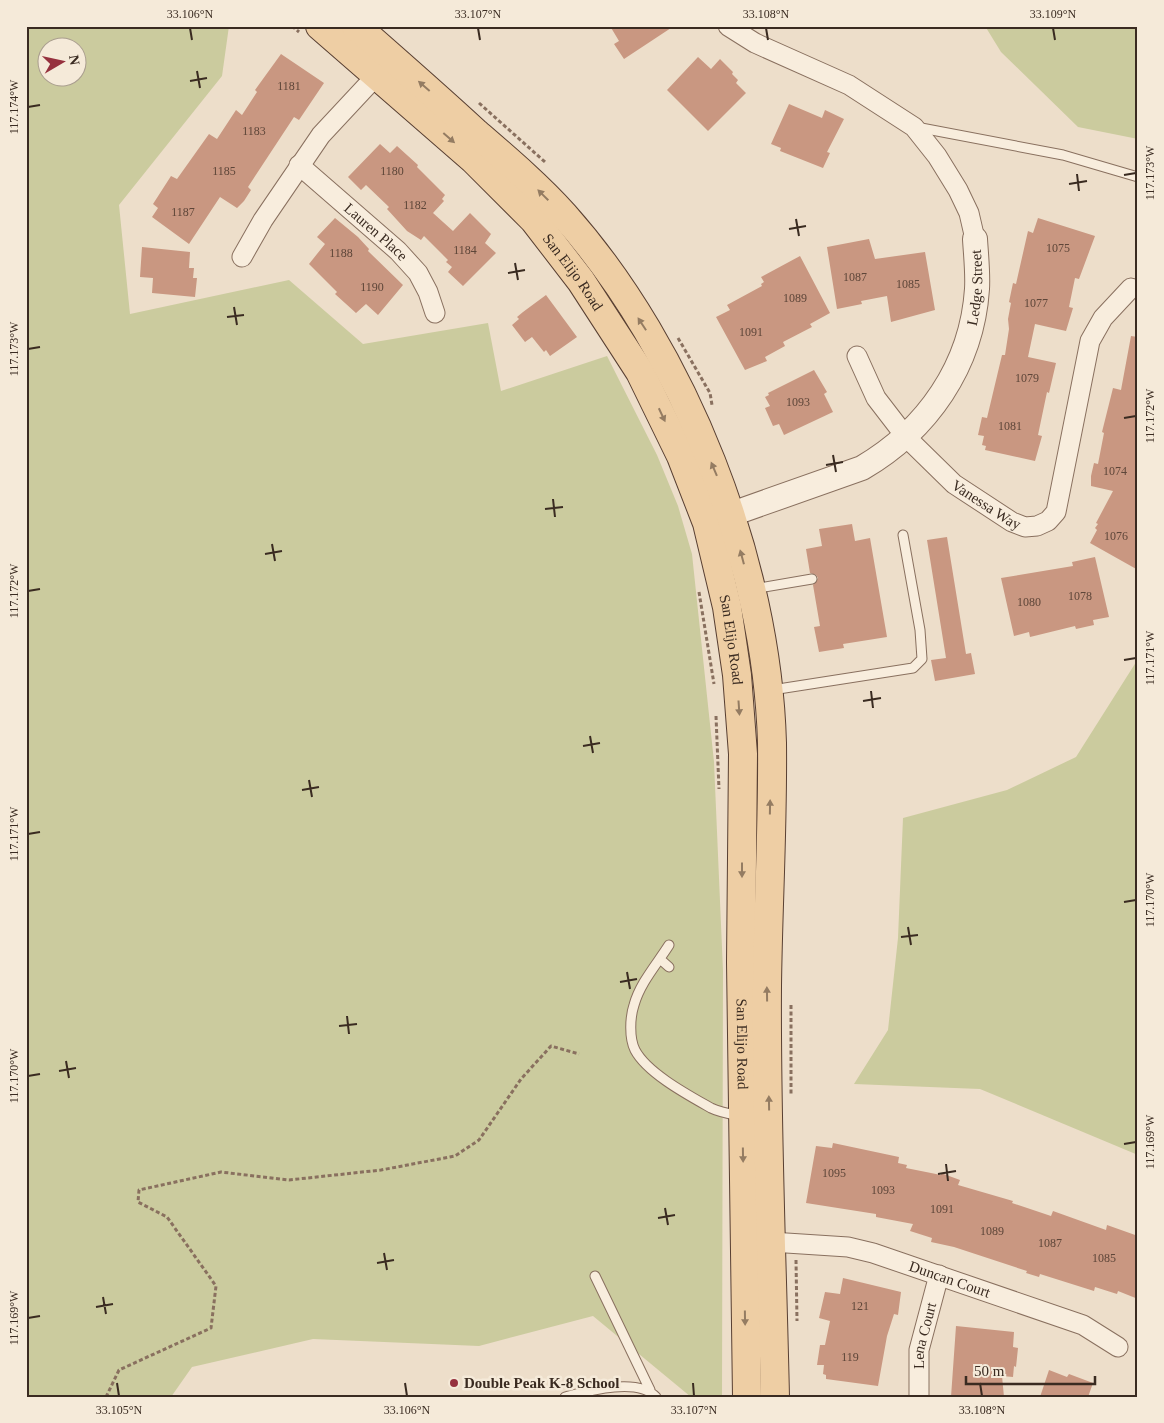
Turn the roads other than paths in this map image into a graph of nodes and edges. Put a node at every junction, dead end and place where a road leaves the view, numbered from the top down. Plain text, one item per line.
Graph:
1 (356, 26) edge
2 (728, 26) edge
3 (313, 32) edge
4 (376, 76) junction
5 (914, 127) junction
6 (299, 165) junction
7 (1138, 177) edge
8 (975, 239) joint
9 (242, 257) dead end
10 (1131, 288) dead end
11 (435, 313) dead end
12 (857, 356) dead end
13 (906, 437) junction
14 (719, 519) junction
15 (903, 535) dead end
16 (812, 579) dead end
17 (750, 590) junction
18 (727, 608) junction
19 (766, 691) junction
20 (669, 945) dead end
21 (660, 959) junction
22 (669, 967) dead end
23 (742, 1117) junction
24 (771, 1242) junction
25 (939, 1275) junction
26 (595, 1276) dead end
27 (1118, 1347) dead end
28 (653, 1393) edge
29 (565, 1397) edge
30 (747, 1397) edge
31 (774, 1397) edge
32 (918, 1397) edge

14 -> 1 main road, San Elijo Road
2 - 5 street, Ledge Street
3 - 4 main road, San Elijo Road
4 - 6 street
4 -> 14 main road, San Elijo Road
5 - 7 lane
5 - 8 street, Ledge Street
6 - 9 street
6 - 11 street, Lauren Place
8 - 13 street, Ledge Street
10 - 13 street, Vanessa Way
12 - 13 street, Vanessa Way
13 - 14 street, Ledge Street
17 -> 14 main road, San Elijo Road
14 - 18 main road, San Elijo Road
15 - 19 lane
16 - 17 lane
17 - 19 main road, San Elijo Road
18 - 19 main road
18 -> 23 main road, San Elijo Road
24 -> 19 main road, San Elijo Road
20 - 21 lane
21 - 22 lane
21 - 23 lane
23 -> 30 main road, San Elijo Road
24 - 25 street, Duncan Court
24 - 31 main road, San Elijo Road
25 - 27 street, Duncan Court
25 - 32 street, Lena Court
26 - 28 lane
28 - 29 lane

